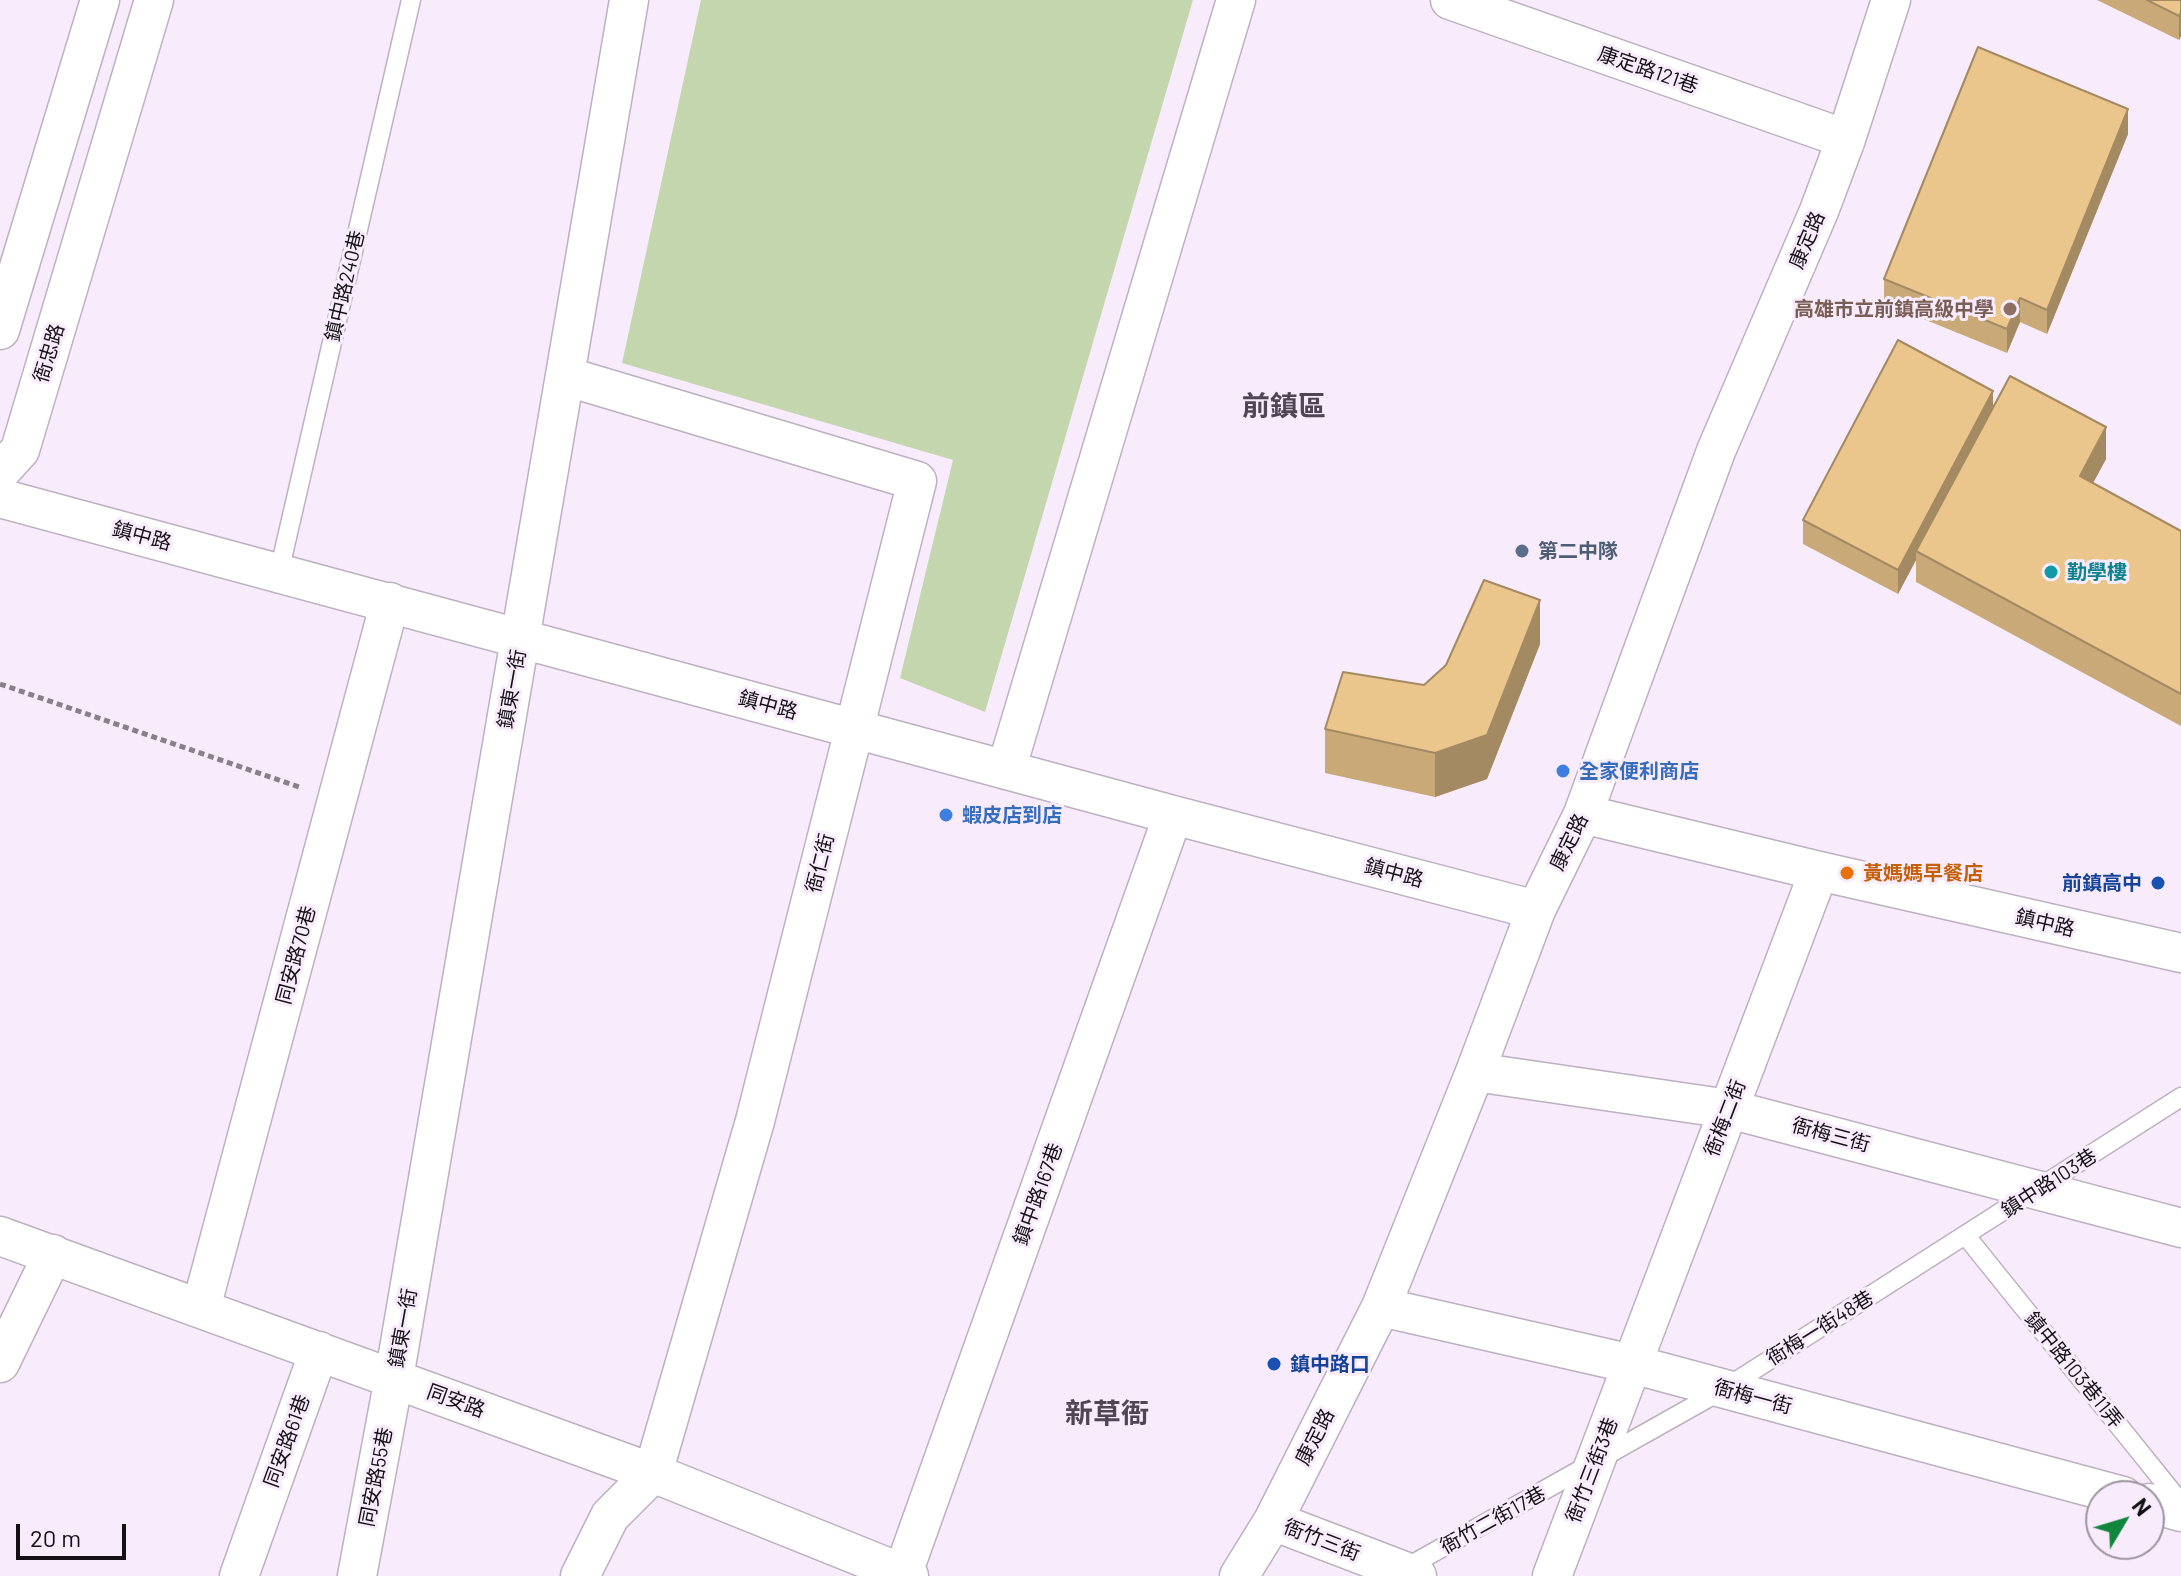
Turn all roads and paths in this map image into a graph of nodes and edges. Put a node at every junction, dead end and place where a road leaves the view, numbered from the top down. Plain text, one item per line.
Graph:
1 (100, 0) edge
2 (154, 0) edge
3 (411, 0) edge
4 (629, 0) edge
5 (1236, 0) edge
6 (1450, 0) edge
7 (1891, 0) edge
8 (1846, 139) junction
9 (35, 214) junction
10 (86, 228) junction
11 (0, 330) edge
12 (565, 376) junction
13 (0, 472) edge
14 (0, 498) edge
15 (279, 572) junction
16 (390, 602) junction
17 (521, 639) junction
18 (0, 684) edge
19 (854, 729) junction
20 (1006, 770) junction
21 (337, 800) junction
22 (1583, 814) junction
23 (1173, 815) junction
24 (1819, 871) junction
25 (1536, 910) junction
26 (2181, 953) edge
27 (1475, 1072) junction
28 (2181, 1097) edge
29 (1729, 1109) junction
30 (2040, 1189) junction
31 (2181, 1228) edge
32 (0, 1236) edge
33 (1966, 1236) junction
34 (53, 1254) junction
35 (1917, 1267) joint
36 (1381, 1307) junction
37 (201, 1308) junction
38 (319, 1351) junction
39 (0, 1363) edge
40 (1632, 1364) junction
41 (394, 1378) junction
42 (1724, 1389) junction
43 (1594, 1464) junction
44 (653, 1473) junction
45 (2085, 1486) edge
46 (2181, 1503) edge
47 (1273, 1521) junction
48 (849, 1565) edge
49 (1403, 1574) edge
50 (906, 1575) edge
51 (239, 1576) edge
52 (357, 1576) edge
53 (580, 1576) edge
54 (1239, 1576) edge
55 (1552, 1576) edge

1 - 9 street
2 - 10 street, 衙忠路
3 - 15 lane, 鎮中路240巷
4 - 12 street, 鎮東一街
5 - 20 street
6 - 8 street, 康定路121巷
7 - 8 street, 康定路
8 - 22 street, 康定路
9 - 10 street
9 - 11 street
10 - 13 street, 衙忠路
12 - 17 street, 鎮東一街
12 - 19 street, 衙仁街
14 - 15 street, 鎮中路
15 - 16 street, 鎮中路
16 - 17 street, 鎮中路
16 - 21 street, 同安路70巷
17 - 19 street, 鎮中路
17 - 41 street, 鎮東一街
18 - 21 path
19 - 20 street, 鎮中路
19 - 44 street, 衙仁街
20 - 23 street, 鎮中路
21 - 37 street, 同安路70巷
22 - 24 street, 鎮中路
22 - 25 street, 康定路
23 - 25 street, 鎮中路
23 - 50 street, 鎮中路167巷
24 - 26 street, 鎮中路
24 - 29 street, 衙梅二街
25 - 27 street, 康定路
27 - 29 street, 衙梅三街
27 - 36 street, 康定路
28 - 30 lane, 鎮中路103巷
29 - 30 street, 衙梅三街
29 - 40 street, 衙梅二街
30 - 31 street, 衙梅三街
30 - 33 lane, 鎮中路103巷
32 - 34 street, 同安路
33 - 35 lane, 鎮中路103巷
33 - 46 lane, 鎮中路103巷11弄
34 - 37 street, 同安路
34 - 39 street
35 - 42 lane, 衙梅一街48巷
36 - 40 street, 衙梅一街
36 - 47 street, 康定路
37 - 38 street, 同安路
38 - 41 street, 同安路
38 - 51 street, 同安路61巷
40 - 42 street, 衙梅一街
40 - 43 street, 衙竹三街3巷
41 - 44 street, 同安路
41 - 52 street, 同安路55巷
42 - 43 lane, 衙梅一街48巷
42 - 45 street, 衙梅一街
43 - 49 lane, 衙竹二街17巷
43 - 55 street, 衙竹三街3巷
44 - 48 street, 同安路
44 - 53 street, 衙仁街
47 - 49 street, 衙竹三街
47 - 54 street, 康定路
48 - 50 street, 同安路

